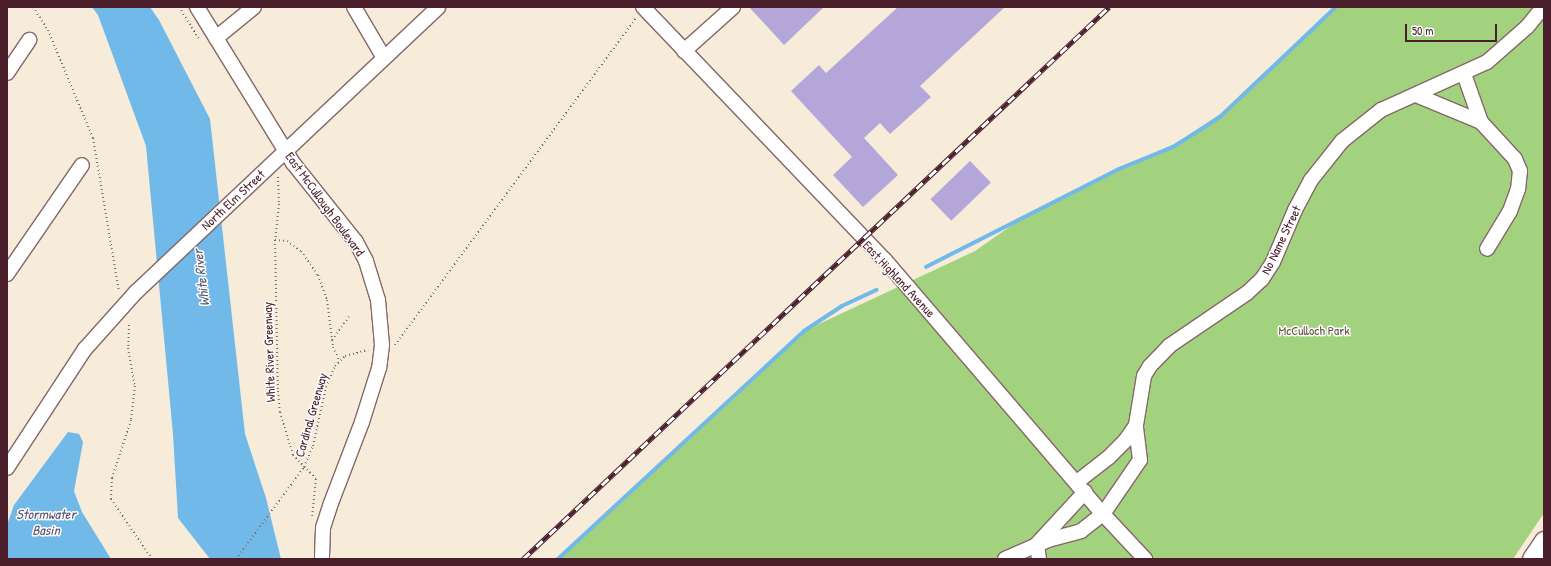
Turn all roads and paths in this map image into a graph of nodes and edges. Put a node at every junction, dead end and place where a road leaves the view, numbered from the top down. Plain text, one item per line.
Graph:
1 (33, 7) edge
2 (197, 7) edge
3 (254, 7) edge
4 (354, 7) edge
5 (438, 7) edge
6 (643, 7) edge
7 (733, 7) edge
8 (1542, 7) edge
9 (216, 38) junction
10 (29, 40) dead end
11 (684, 51) junction
12 (384, 58) junction
13 (7, 72) edge
14 (1464, 74) junction
15 (1416, 95) junction
16 (1480, 122) junction
17 (286, 151) junction
18 (82, 165) dead end
19 (279, 181) dead end
20 (275, 240) junction
21 (1487, 249) dead end
22 (7, 274) edge
23 (119, 295) dead end
24 (349, 317) dead end
25 (129, 326) dead end
26 (332, 340) junction
27 (382, 348) junction
28 (339, 360) junction
29 (1136, 425) junction
30 (9, 461) edge
31 (304, 467) junction
32 (1081, 487) junction
33 (1103, 514) junction
34 (312, 517) dead end
35 (1544, 541) edge
36 (1037, 544) junction
37 (152, 559) edge
38 (236, 559) edge
39 (322, 559) edge
40 (1004, 559) edge
41 (1040, 559) edge
42 (1145, 559) edge
43 (1532, 559) edge

1 - 23 path
2 - 9 street, East McCullough Boulevard
3 - 9 street
4 - 12 street
5 - 12 street, North Elm Street
6 - 11 street, East Highland Avenue
6 - 27 path, Cardinal Greenway
7 - 11 street
8 - 14 street, No Name Street
9 - 17 street, East McCullough Boulevard
10 - 13 street
11 - 32 street, East Highland Avenue
12 - 17 street, North Elm Street
14 - 15 street, No Name Street
14 - 16 street
15 - 16 street
15 - 29 street, No Name Street
16 - 21 street
17 - 27 street, East McCullough Boulevard
17 - 30 street, North Elm Street
18 - 22 street
19 - 20 path, White River Greenway
20 - 26 path
20 - 31 path, White River Greenway
24 - 26 path
25 - 37 path
26 - 28 path
27 - 28 path, Cardinal Greenway
27 - 39 street, East McCullough Boulevard
28 - 31 path, Cardinal Greenway
29 - 32 street
29 - 33 street, No Name Street
31 - 34 path, White River Greenway
31 - 38 path, Cardinal Greenway
32 - 33 street, East Highland Avenue
32 - 36 street
33 - 36 street, No Name Street
33 - 42 street, East Highland Avenue
35 - 43 main road
36 - 40 street, No Name Street
36 - 41 street

